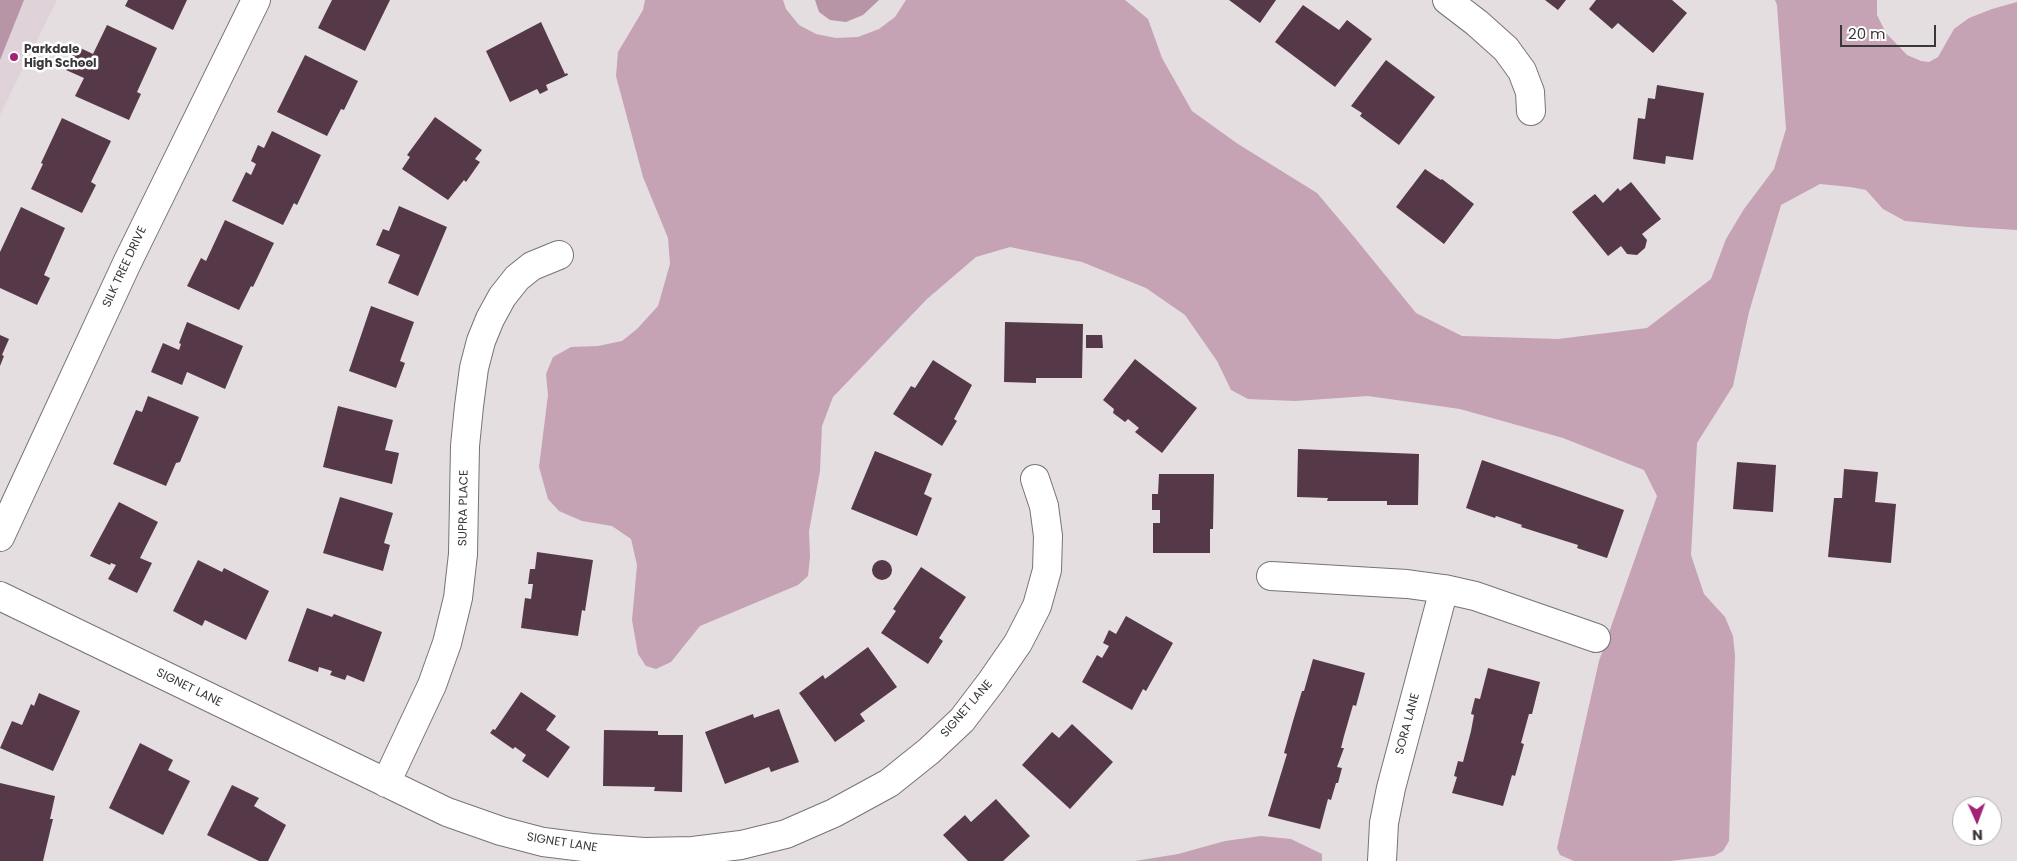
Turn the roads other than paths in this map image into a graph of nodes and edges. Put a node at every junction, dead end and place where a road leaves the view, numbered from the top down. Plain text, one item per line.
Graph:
1 (256, 0) edge
2 (1447, 0) edge
3 (1531, 111) dead end
4 (559, 255) dead end
5 (1035, 479) dead end
6 (0, 537) edge
7 (1271, 576) dead end
8 (1444, 589) junction
9 (0, 596) edge
10 (1596, 638) dead end
11 (386, 782) junction
12 (1382, 861) edge

1 - 6 street, SILK TREE DRIVE
2 - 3 street
4 - 11 street, SUPRA PLACE
5 - 11 street, SIGNET LANE
7 - 8 street
8 - 10 street
8 - 12 street, SORA LANE
9 - 11 street, SIGNET LANE

